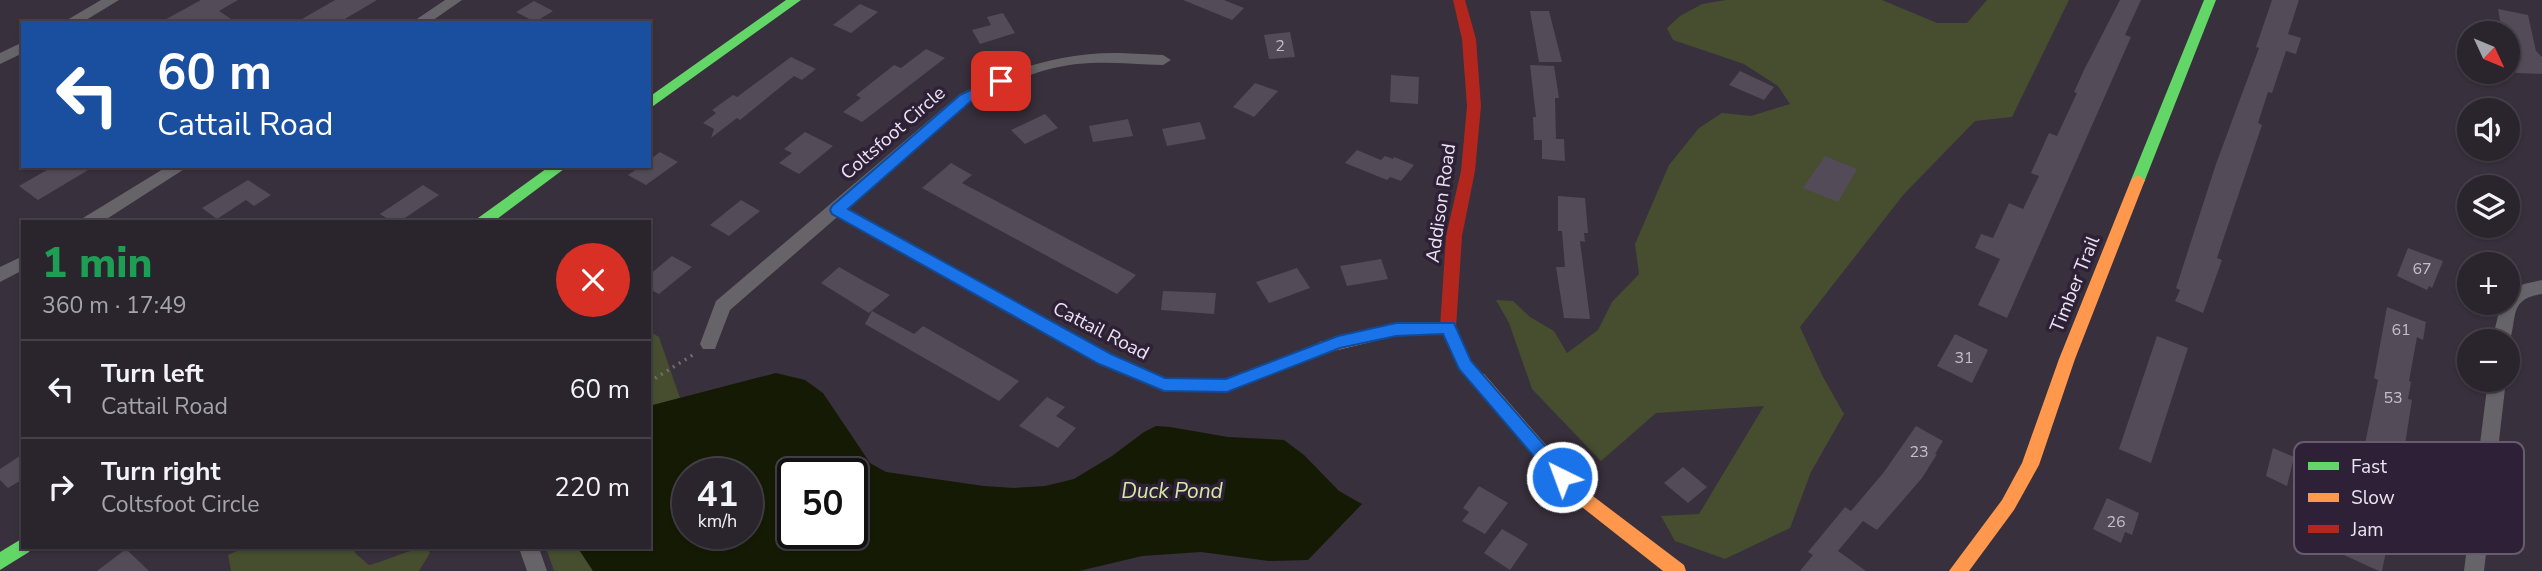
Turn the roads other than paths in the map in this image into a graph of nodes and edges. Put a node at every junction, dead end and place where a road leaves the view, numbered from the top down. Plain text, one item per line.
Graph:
1 (112, 0) edge
2 (455, 0) edge
3 (795, 0) edge
4 (1460, 0) edge
5 (2210, 0) edge
6 (73, 21) edge
7 (421, 21) edge
8 (21, 48) edge
9 (0, 59) edge
10 (1163, 60) dead end
11 (651, 103) edge
12 (178, 168) edge
13 (558, 168) edge
14 (838, 210) junction
15 (92, 220) edge
16 (486, 220) edge
17 (21, 263) edge
18 (0, 275) edge
19 (2542, 287) edge
20 (1448, 328) junction
21 (2503, 329) edge
22 (709, 344) road end
23 (2496, 392) edge
24 (2490, 442) edge
25 (21, 547) edge
26 (528, 549) edge
27 (0, 562) edge
28 (537, 571) edge
29 (1677, 571) edge
30 (1958, 571) edge

1 - 6 street
2 - 7 street
3 - 11 street
4 - 20 street, Addison Road
5 - 30 street, Timber Trail
8 - 9 street
10 - 14 street, Coltsfoot Circle
12 - 15 street
13 - 16 street
14 - 20 street, Cattail Road
14 - 22 street, Coltsfoot Circle
17 - 18 street
19 - 21 street
20 - 29 street, Addison Road
23 - 24 street
25 - 27 street
26 - 28 street

